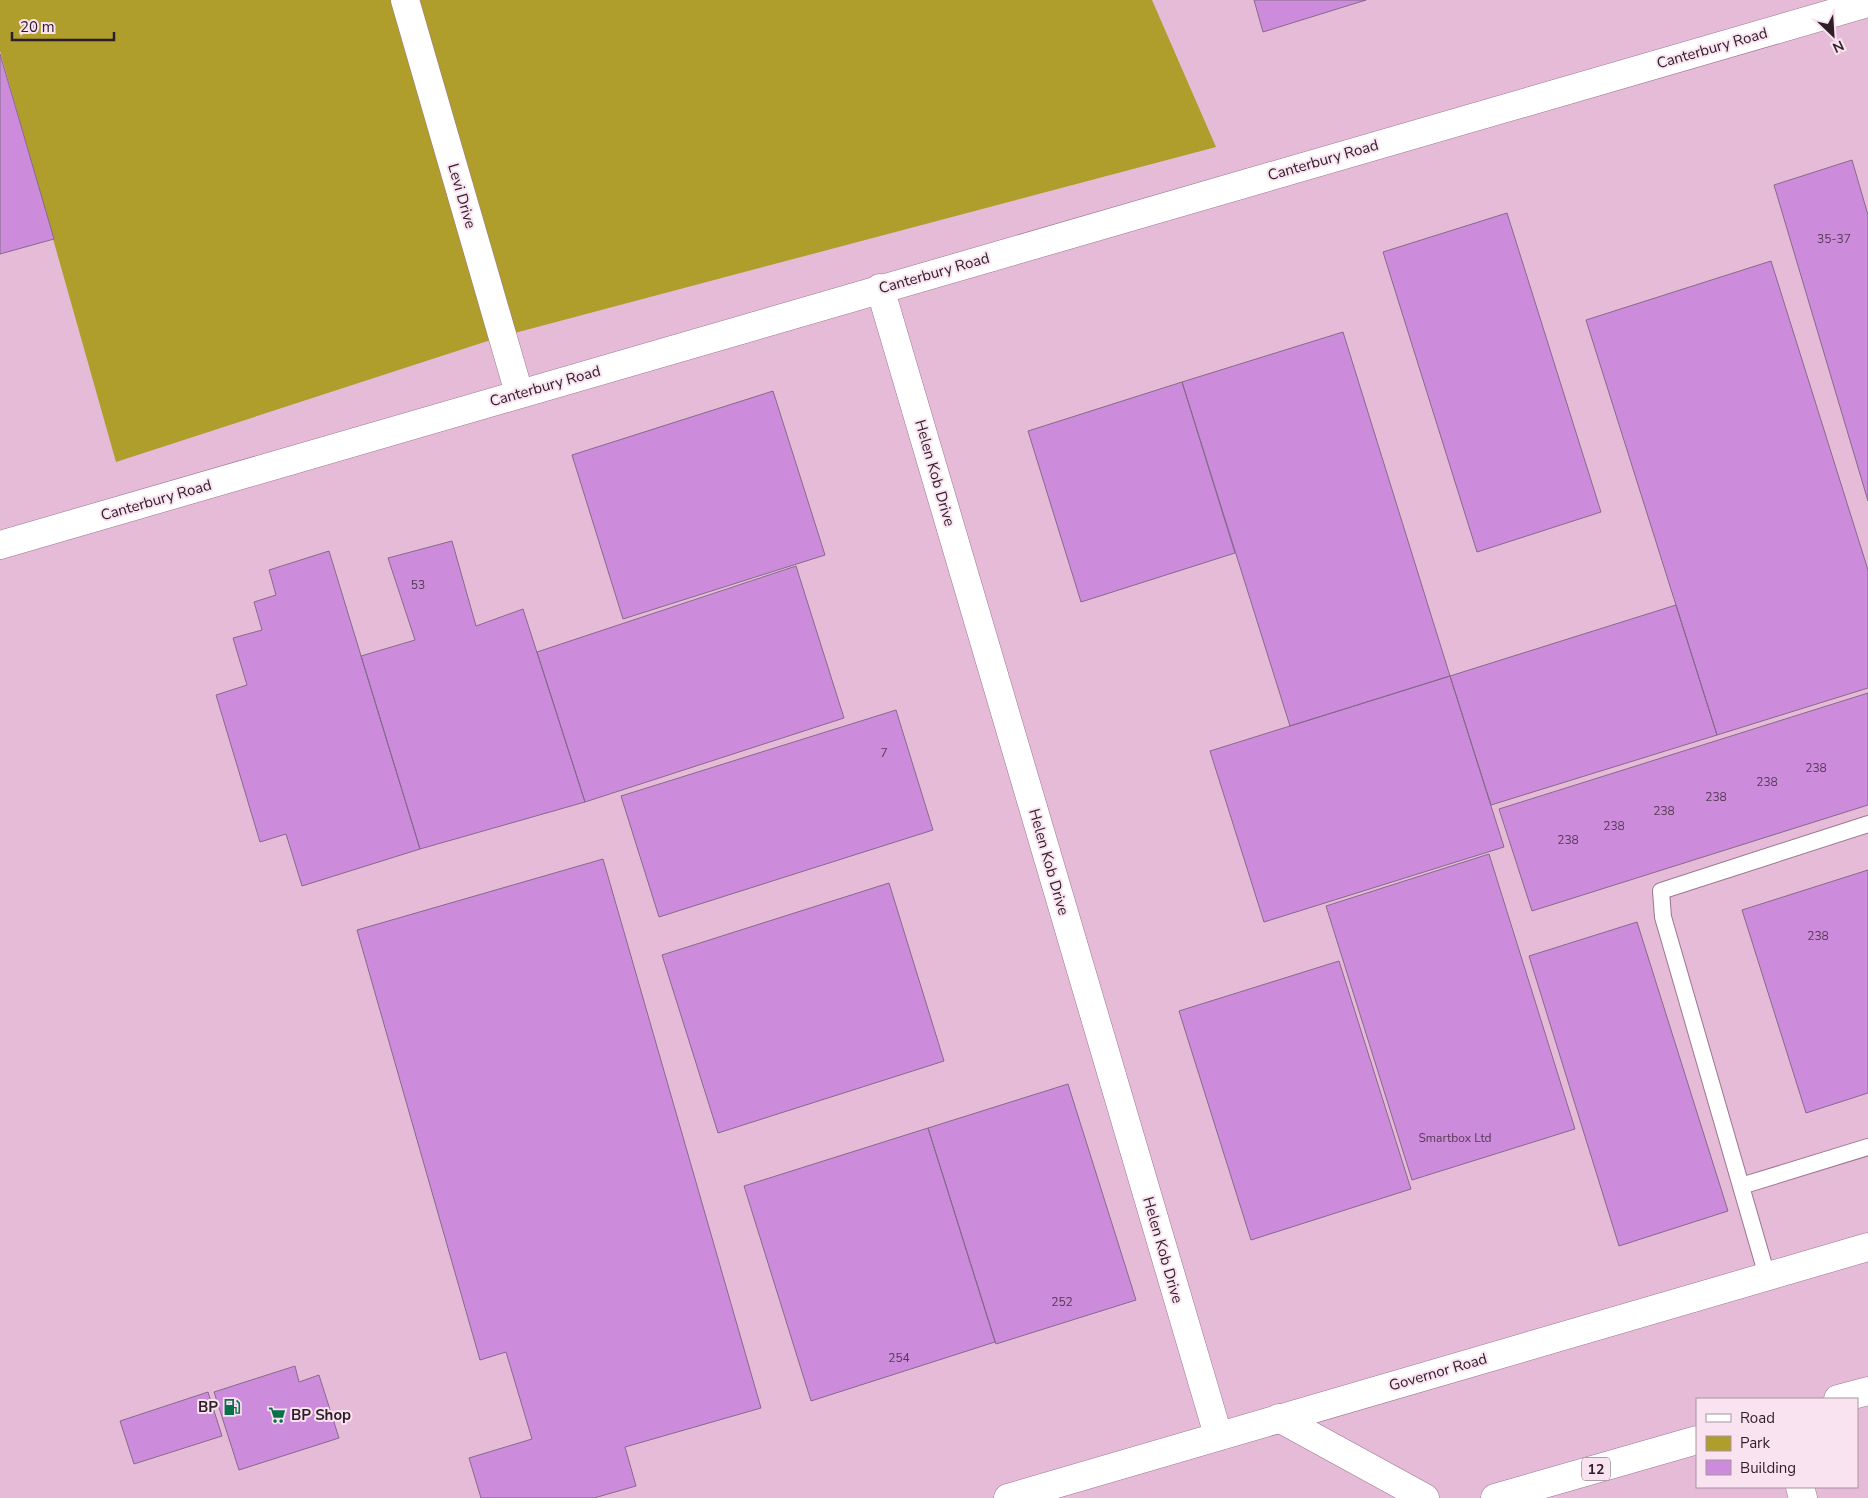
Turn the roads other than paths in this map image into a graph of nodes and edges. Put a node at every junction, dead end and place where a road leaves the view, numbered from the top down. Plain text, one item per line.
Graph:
1 (405, 0) edge
2 (1868, 3) edge
3 (880, 288) junction
4 (520, 393) junction
5 (0, 545) edge
6 (1868, 824) edge
7 (1868, 1147) edge
8 (1741, 1186) junction
9 (1868, 1247) edge
10 (1767, 1276) junction
11 (1868, 1391) edge
12 (1842, 1398) edge
13 (1279, 1418) junction
14 (1218, 1436) junction
15 (1696, 1440) edge
16 (1008, 1498) edge
17 (1425, 1498) edge
18 (1495, 1498) edge

1 - 4 street, Levi Drive
2 - 3 street, Canterbury Road
3 - 4 street, Canterbury Road
3 - 14 street, Helen Kob Drive
4 - 5 street, Canterbury Road
6 - 8 lane
7 - 8 lane
8 - 10 lane
9 - 10 street, Governor Road
10 - 13 street, Governor Road
11 - 12 street
13 - 14 street, Governor Road
13 - 17 street
14 - 16 street, Governor Road
15 - 18 street, 12

